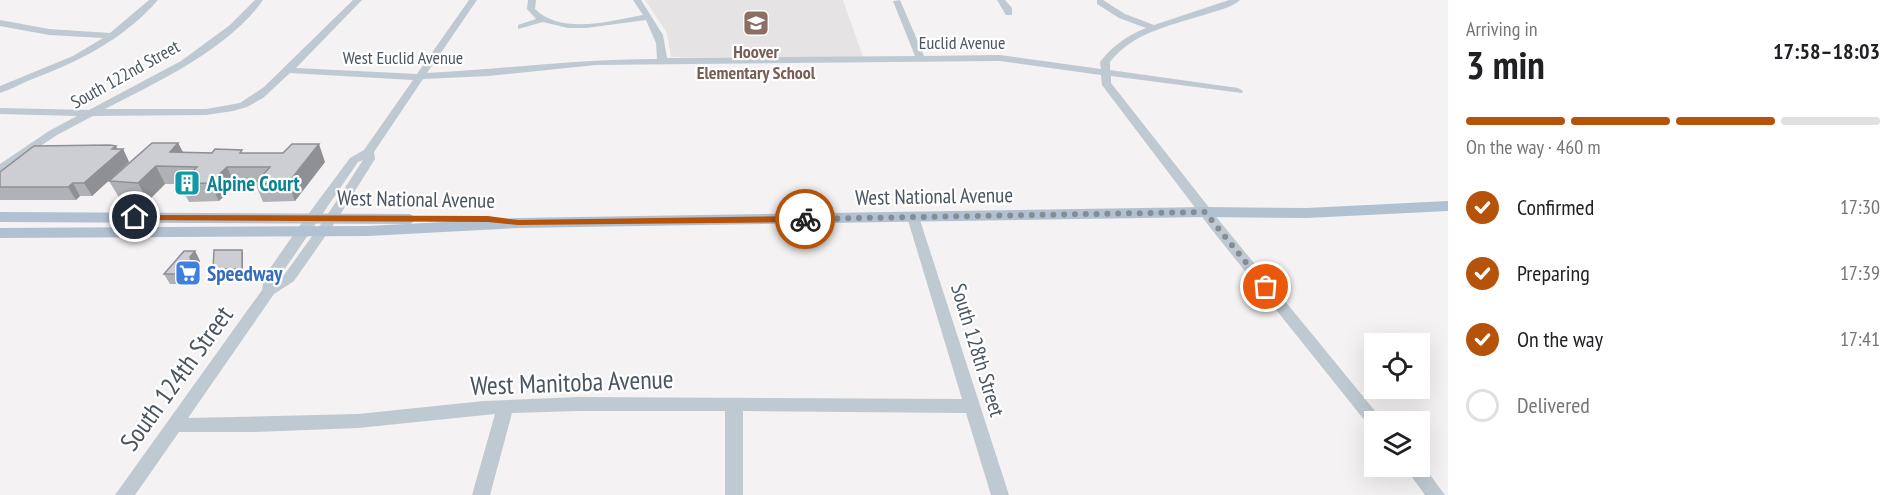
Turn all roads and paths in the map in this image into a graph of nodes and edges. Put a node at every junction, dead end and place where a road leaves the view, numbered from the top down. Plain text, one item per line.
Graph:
1 (154, 0) edge
2 (259, 0) edge
3 (358, 0) edge
4 (473, 0) edge
5 (532, 0) edge
6 (637, 0) edge
7 (1001, 0) edge
8 (1236, 0) edge
9 (897, 1) edge
10 (1100, 2) dead end
11 (1009, 13) dead end
12 (648, 16) junction
13 (543, 20) junction
14 (0, 23) edge
15 (521, 27) dead end
16 (1155, 28) junction
17 (113, 36) junction
18 (920, 58) junction
19 (819, 59) joint
20 (662, 61) junction
21 (288, 70) junction
22 (1104, 71) junction
23 (421, 76) junction
24 (0, 90) edge
25 (1238, 92) dead end
26 (0, 111) edge
27 (89, 113) junction
28 (368, 152) junction
29 (1, 168) edge
30 (1448, 206) edge
31 (1205, 212) junction
32 (0, 217) edge
33 (913, 217) junction
34 (317, 225) junction
35 (0, 232) edge
36 (270, 291) junction
37 (734, 405) junction
38 (973, 406) junction
39 (505, 407) junction
40 (1367, 411) edge
41 (173, 425) junction
42 (1422, 477) edge
43 (124, 495) edge
44 (481, 495) edge
45 (734, 495) edge
46 (1000, 495) edge
47 (1436, 495) edge

1 - 17 street
2 - 27 street, South 122nd Street
3 - 21 street
4 - 23 street, South 124th Street
5 - 13 street
6 - 12 street
7 - 11 street
8 - 16 street
9 - 18 street
10 - 16 street
12 - 13 street
12 - 20 street
13 - 15 street
14 - 17 street
16 - 22 street
17 - 24 street
18 - 19 street, Euclid Avenue
18 - 22 street, Euclid Avenue
19 - 20 street, West Euclid Avenue
20 - 23 street, West Euclid Avenue
21 - 23 street, West Euclid Avenue
21 - 27 street
22 - 25 street, Euclid Avenue
22 - 31 street
23 - 28 street, South 124th Street
26 - 27 street
27 - 29 street, South 122nd Street
28 - 34 street, South 124th Street
28 - 34 street, South 124th Street
30 - 31 main road, West National Avenue
31 - 33 main road, West National Avenue
31 - 40 street
32 - 34 main road
33 - 34 main road, West National Avenue
33 - 38 street, South 128th Street
34 - 35 main road
34 - 36 street, South 124th Street
34 - 36 street, South 124th Street
36 - 41 street, South 124th Street
37 - 38 street, West Manitoba Avenue
37 - 39 street, West Manitoba Avenue
37 - 45 street
38 - 46 street, South 128th Street
39 - 41 street, West Manitoba Avenue
39 - 44 street
41 - 43 street, South 124th Street
42 - 47 street

